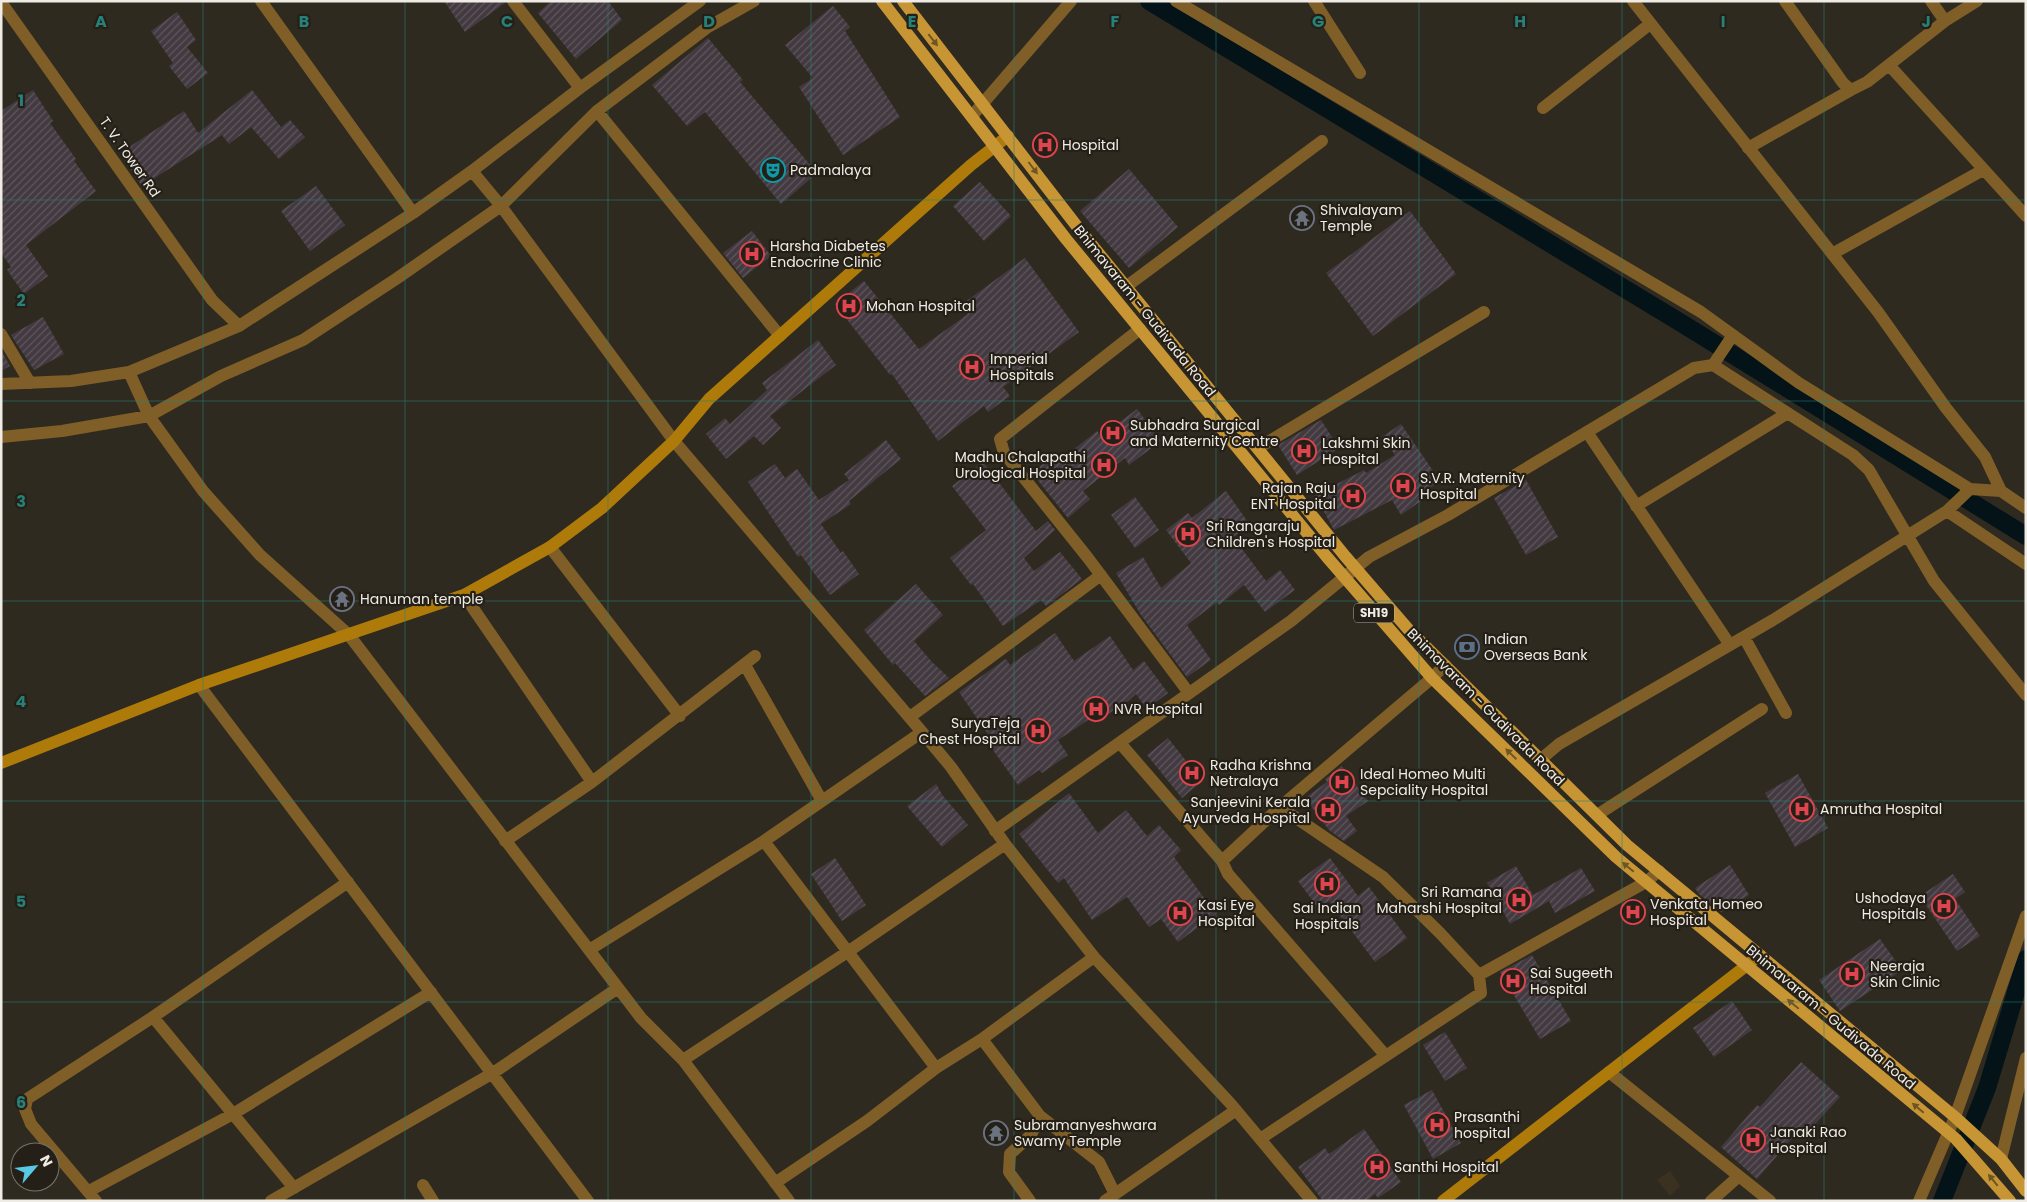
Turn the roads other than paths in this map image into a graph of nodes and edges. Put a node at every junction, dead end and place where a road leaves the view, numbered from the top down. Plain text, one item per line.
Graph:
1 (261, 1) edge
2 (513, 1) edge
3 (700, 1) edge
4 (754, 1) edge
5 (882, 1) edge
6 (903, 1) edge
7 (1071, 1) edge
8 (1176, 1) edge
9 (1314, 1) edge
10 (1633, 1) edge
11 (1785, 1) edge
12 (1931, 1) edge
13 (1977, 1) edge
14 (1, 2) edge
15 (1945, 21) junction
16 (1650, 24) junction
17 (1889, 65) junction
18 (1360, 73) dead end
19 (580, 88) junction
20 (1851, 90) junction
21 (983, 103) junction
22 (1543, 108) dead end
23 (597, 111) junction
24 (972, 116) junction
25 (1008, 136) junction
26 (1322, 141) dead end
27 (996, 146) junction
28 (1748, 148) junction
29 (1982, 170) junction
30 (472, 171) junction
31 (501, 206) junction
32 (412, 213) junction
33 (2026, 216) edge
34 (1832, 254) junction
35 (1127, 286) junction
36 (1484, 312) dead end
37 (239, 326) junction
38 (1140, 328) junction
39 (1, 334) edge
40 (780, 336) junction
41 (1732, 336) junction
42 (1714, 365) junction
43 (129, 372) junction
44 (30, 383) junction
45 (1, 384) edge
46 (1788, 413) junction
47 (149, 416) junction
48 (1586, 432) junction
49 (1, 437) edge
50 (674, 441) junction
51 (1258, 448) junction
52 (1970, 489) junction
53 (2001, 491) junction
54 (1636, 506) junction
55 (2026, 508) edge
56 (1947, 511) junction
57 (1909, 535) junction
58 (550, 547) junction
59 (2026, 564) edge
60 (1356, 566) junction
61 (1101, 575) junction
62 (1344, 576) junction
63 (464, 595) junction
64 (349, 636) junction
65 (1744, 637) junction
66 (1730, 645) junction
67 (755, 656) dead end
68 (745, 664) junction
69 (1445, 665) junction
70 (1432, 678) junction
71 (199, 685) junction
72 (1189, 693) junction
73 (2026, 695) edge
74 (1762, 709) dead end
75 (1786, 713) dead end
76 (680, 716) junction
77 (910, 717) junction
78 (922, 732) junction
79 (1120, 743) junction
80 (1540, 760) junction
81 (1, 763) edge
82 (592, 782) junction
83 (822, 801) junction
84 (1280, 806) junction
85 (1597, 815) junction
86 (995, 831) junction
87 (506, 841) junction
88 (764, 841) junction
89 (1004, 844) junction
90 (1222, 862) junction
91 (1659, 871) junction
92 (348, 882) junction
93 (1646, 882) junction
94 (2026, 916) edge
95 (589, 950) junction
96 (849, 951) junction
97 (1760, 956) junction
98 (1094, 957) junction
99 (1747, 966) junction
100 (1479, 975) junction
101 (618, 988) junction
102 (431, 992) junction
103 (153, 1017) junction
104 (982, 1039) junction
105 (1386, 1056) junction
106 (2026, 1058) edge
107 (683, 1060) junction
108 (936, 1068) junction
109 (1610, 1072) junction
110 (493, 1073) junction
111 (1236, 1110) junction
112 (234, 1114) junction
113 (1040, 1116) junction
114 (1955, 1117) junction
115 (1952, 1136) junction
116 (1260, 1139) junction
117 (2001, 1159) junction
118 (1739, 1176) junction
119 (776, 1183) junction
120 (423, 1185) dead end
121 (294, 1188) junction
122 (2026, 1191) edge
123 (2026, 1195) edge
124 (92, 1196) edge
125 (1110, 1197) edge
126 (273, 1200) edge
127 (433, 1201) edge
128 (588, 1201) edge
129 (788, 1201) edge
130 (1030, 1201) edge
131 (1312, 1201) edge
132 (1443, 1201) edge
133 (1711, 1201) edge
134 (1770, 1201) edge
135 (1919, 1201) edge
136 (2010, 1201) edge
137 (2019, 1201) edge

1 - 32 street
2 - 19 street
3 - 19 street
4 - 23 street
5 - 24 main road, Bhimavaram - Gudivada Road / SH19
6 -> 21 main road, Bhimavaram - Gudivada Road / SH19
7 - 21 street
8 - 41 street
9 - 18 street
10 - 16 street
11 - 20 street
12 - 15 street
13 - 15 street
14 - 37 street, T. V. Tower Rd
15 - 17 street
16 - 22 street
16 - 28 street
17 - 20 street
17 - 29 street
19 - 30 street
20 - 28 street
21 - 24 street
21 - 25 main road, Bhimavaram - Gudivada Road / SH19
23 - 31 street
23 - 40 street
24 - 27 main road, Bhimavaram - Gudivada Road / SH19
25 - 27 main road
25 -> 35 main road, Bhimavaram - Gudivada Road / SH19
26 - 35 street
27 - 38 main road, Bhimavaram - Gudivada Road / SH19
27 - 40 main road
28 - 34 street
29 - 33 street
29 - 34 street
30 - 31 street
30 - 32 street
31 - 47 street
31 - 50 street
32 - 37 street
34 - 53 street
35 - 51 main road, Bhimavaram - Gudivada Road / SH19
36 - 51 street
37 - 43 street
38 - 61 street
38 - 62 main road, Bhimavaram - Gudivada Road / SH19
39 - 44 street
40 - 50 main road
41 - 42 street
41 - 52 street
42 - 46 street
42 - 48 street
43 - 44 street
43 - 47 street
44 - 45 street
46 - 54 street
46 - 57 street
47 - 49 street
47 - 64 street
48 - 54 street
48 - 60 street
50 - 58 main road
50 - 77 street
51 - 60 main road, Bhimavaram - Gudivada Road / SH19
52 - 53 street
52 - 56 street
53 - 55 street
54 - 66 street
56 - 57 street
56 - 59 street
57 - 65 street
57 - 73 street
58 - 63 main road
58 - 76 street
60 - 62 street
60 - 69 main road, Bhimavaram - Gudivada Road / SH19
61 - 72 street
61 - 77 street
62 - 70 main road, Bhimavaram - Gudivada Road / SH19
62 - 72 street
63 - 64 main road
63 - 82 street
64 - 71 main road
64 - 87 street
65 - 66 street
65 - 75 street
66 - 80 street
67 - 68 street
68 - 76 street
68 - 83 street
69 - 70 street
69 - 80 main road, Bhimavaram - Gudivada Road / SH19
70 - 84 street
93 -> 70 main road, Bhimavaram - Gudivada Road / SH19
71 - 81 main road
71 - 92 street
72 - 79 street
74 - 85 street
76 - 82 street
77 - 78 street
78 - 83 street
78 - 86 street
79 - 86 street
79 - 90 street
80 - 85 main road, Bhimavaram - Gudivada Road / SH19
82 - 87 street
83 - 88 street
84 - 90 street
84 - 100 street
85 - 91 main road, Bhimavaram - Gudivada Road / SH19
86 - 89 street
87 - 95 street
88 - 95 street
88 - 96 street
89 - 96 street
89 - 98 street
90 - 105 street
91 - 93 street
91 - 97 main road, Bhimavaram - Gudivada Road / SH19
92 - 102 street
92 - 103 street
93 - 99 main road, Bhimavaram - Gudivada Road / SH19
93 - 100 street
94 - 114 street
95 - 101 street
96 - 107 street
96 - 108 street
97 - 99 main road
97 - 114 main road, Bhimavaram - Gudivada Road / SH19
98 - 104 street
98 - 111 street
99 - 109 main road
115 -> 99 main road, Bhimavaram - Gudivada Road / SH19
100 - 105 street
101 - 107 street
101 - 110 street
102 - 110 street
102 - 112 street
103 - 112 street
103 - 124 street
104 - 108 street
104 - 113 street
105 - 116 street
106 - 117 street
107 - 119 street
108 - 119 street
109 - 118 street
109 - 132 main road
110 - 121 street
110 - 128 street
111 - 116 street
111 - 125 street
112 - 121 street
112 - 124 street
113 - 125 street
113 - 130 street
114 - 115 street
114 - 117 main road, Bhimavaram - Gudivada Road / SH19
115 - 135 street
136 -> 115 main road, Bhimavaram - Gudivada Road / SH19
116 - 131 street
117 - 122 main road, Bhimavaram - Gudivada Road / SH19
118 - 133 street
118 - 134 street
119 - 129 street
120 - 127 street
121 - 126 street
123 - 137 main road

